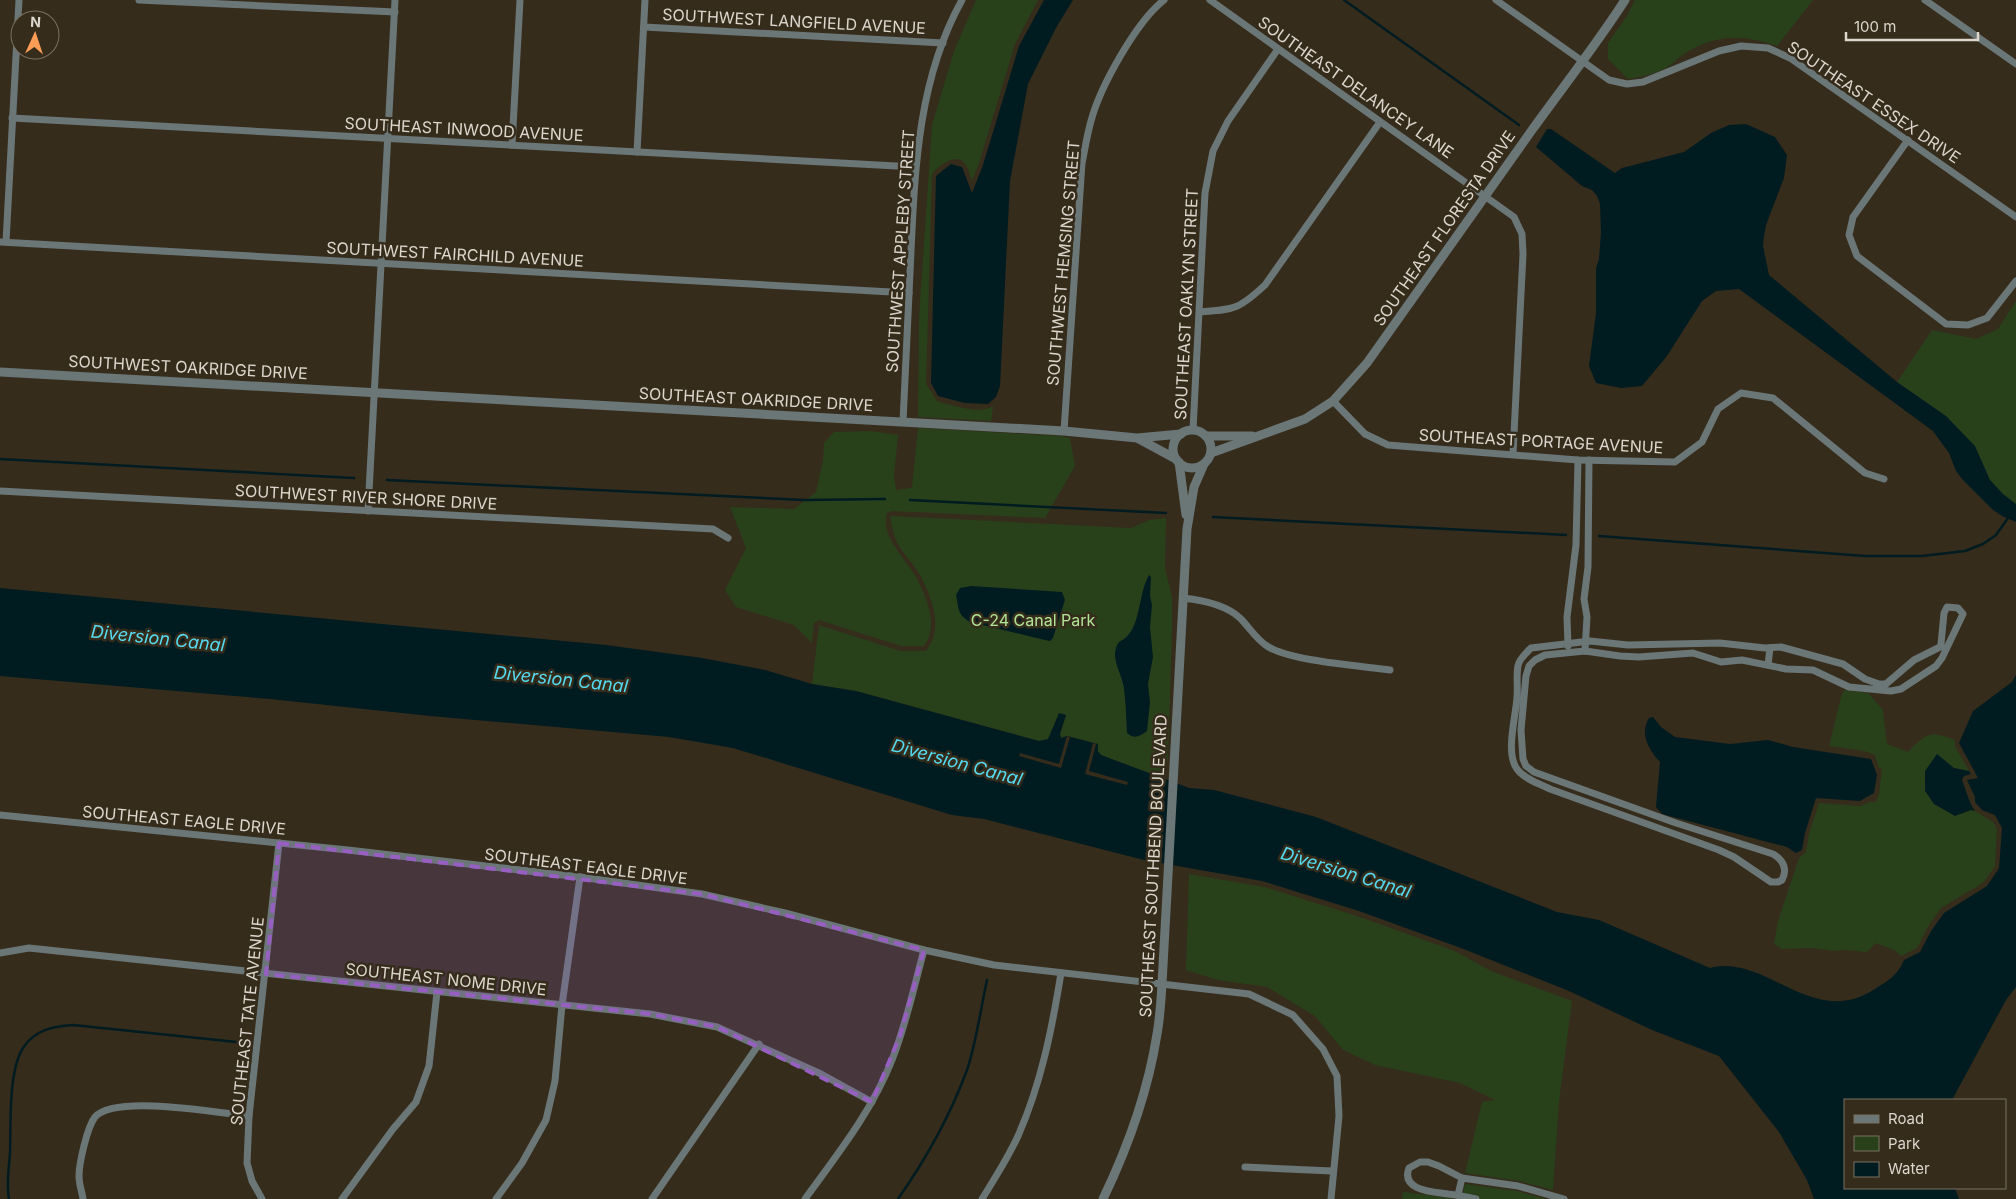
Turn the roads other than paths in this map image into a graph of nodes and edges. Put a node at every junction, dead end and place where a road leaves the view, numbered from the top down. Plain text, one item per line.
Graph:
1 (19, 0) edge
2 (139, 0) edge
3 (396, 0) edge
4 (520, 0) edge
5 (645, 0) edge
6 (962, 0) edge
7 (1164, 0) edge
8 (1210, 0) edge
9 (1496, 0) edge
10 (1625, 0) edge
11 (1925, 0) edge
12 (395, 12) junction
13 (644, 27) junction
14 (943, 43) junction
15 (1278, 49) junction
16 (1583, 62) junction
17 (2016, 64) edge
18 (12, 118) junction
19 (1380, 122) junction
20 (388, 138) junction
21 (1908, 140) junction
22 (512, 145) junction
23 (637, 152) junction
24 (915, 167) junction
25 (1487, 196) junction
26 (2016, 217) edge
27 (3, 242) edge
28 (381, 264) junction
29 (2016, 281) edge
30 (909, 293) junction
31 (1200, 312) junction
32 (0, 372) edge
33 (374, 393) junction
34 (1333, 401) junction
35 (903, 422) junction
36 (1193, 430) junction
37 (1064, 431) junction
38 (1181, 434) junction
39 (1206, 436) junction
40 (1257, 436) junction
41 (1136, 438) junction
42 (1211, 453) junction
43 (1513, 454) junction
44 (1578, 460) junction
45 (1589, 460) junction
46 (1178, 461) junction
47 (1204, 464) junction
48 (1884, 479) dead end
49 (0, 491) edge
50 (1577, 504) junction
51 (1589, 504) junction
52 (368, 512) junction
53 (1187, 525) junction
54 (728, 538) dead end
55 (1183, 598) junction
56 (1587, 642) junction
57 (1684, 644) junction
58 (1944, 644) junction
59 (1568, 648) junction
60 (1770, 648) junction
61 (1585, 651) junction
62 (1684, 653) junction
63 (1768, 665) junction
64 (1390, 670) dead end
65 (1879, 687) junction
66 (1519, 713) junction
67 (1532, 771) junction
68 (1527, 778) junction
69 (1631, 807) junction
70 (0, 815) edge
71 (1627, 816) junction
72 (1708, 833) junction
73 (280, 843) junction
74 (1703, 844) junction
75 (580, 877) junction
76 (924, 950) junction
77 (0, 952) edge
78 (1062, 973) junction
79 (266, 974) junction
80 (1162, 984) junction
81 (437, 992) junction
82 (562, 1005) junction
83 (759, 1044) junction
84 (872, 1102) junction
85 (249, 1116) junction
86 (1245, 1167) dead end
87 (1332, 1171) junction
88 (1462, 1178) junction
89 (1458, 1195) junction
90 (83, 1199) edge
91 (262, 1199) edge
92 (342, 1199) edge
93 (496, 1199) edge
94 (652, 1199) edge
95 (805, 1199) edge
96 (982, 1199) edge
97 (1103, 1199) edge
98 (1330, 1199) edge
99 (1476, 1199) edge
100 (1564, 1199) edge

1 - 18 street
2 - 12 street
3 - 12 street
4 - 22 street
5 - 13 street
6 - 14 street, SOUTHWEST APPLEBY STREET
7 - 37 street, SOUTHWEST HEMSING STREET
8 - 15 street, SOUTHEAST DELANCEY LANE
9 - 16 street, SOUTHEAST ESSEX DRIVE
10 - 16 street, SOUTHEAST FLORESTA DRIVE
11 - 17 street
12 - 20 street
13 - 14 street, SOUTHWEST LANGFIELD AVENUE
13 - 23 street
14 - 24 street, SOUTHWEST APPLEBY STREET
15 - 19 street, SOUTHEAST DELANCEY LANE
15 - 31 street, SOUTHEAST OAKLYN STREET
16 - 21 street, SOUTHEAST ESSEX DRIVE
16 - 25 street, SOUTHEAST FLORESTA DRIVE
18 - 20 street, SOUTHEAST INWOOD AVENUE
18 - 27 street
19 - 25 street, SOUTHEAST DELANCEY LANE
19 - 31 street
20 - 22 street, SOUTHEAST INWOOD AVENUE
20 - 28 street
21 - 26 street, SOUTHEAST ESSEX DRIVE
21 - 29 street
22 - 23 street, SOUTHEAST INWOOD AVENUE
23 - 24 street, SOUTHEAST INWOOD AVENUE
24 - 30 street, SOUTHWEST APPLEBY STREET
25 - 34 street, SOUTHEAST FLORESTA DRIVE
25 - 43 street, SOUTHEAST DELANCEY LANE
27 - 28 street, SOUTHWEST FAIRCHILD AVENUE
28 - 30 street, SOUTHWEST FAIRCHILD AVENUE
28 - 33 street
30 - 35 street, SOUTHWEST APPLEBY STREET
31 - 36 street, SOUTHEAST OAKLYN STREET
32 - 33 street, SOUTHWEST OAKRIDGE DRIVE
33 - 35 street, SOUTHEAST OAKRIDGE DRIVE
33 - 52 street
34 - 40 street, SOUTHEAST FLORESTA DRIVE
34 - 43 street, SOUTHEAST PORTAGE AVENUE
35 - 37 street, SOUTHEAST OAKRIDGE DRIVE
36 - 38 street
36 - 39 street
37 - 41 street, SOUTHEAST OAKRIDGE DRIVE
38 - 41 street, SOUTHEAST OAKRIDGE DRIVE
38 - 46 street
39 - 40 street, SOUTHEAST FLORESTA DRIVE
39 - 42 street
40 - 42 street, SOUTHEAST FLORESTA DRIVE
41 - 46 street, SOUTHEAST OAKRIDGE DRIVE
42 - 47 street
43 - 44 street, SOUTHEAST PORTAGE AVENUE
44 - 45 street, SOUTHEAST PORTAGE AVENUE
44 - 50 street
45 - 48 street, SOUTHEAST PORTAGE AVENUE
45 - 51 street
46 - 47 street
46 - 53 street, SOUTHEAST SOUTHBEND BOULEVARD
47 - 53 street, SOUTHEAST SOUTHBEND BOULEVARD
49 - 52 street, SOUTHWEST RIVER SHORE DRIVE
50 - 51 street
50 - 59 street
51 - 56 street
52 - 54 street, SOUTHWEST RIVER SHORE DRIVE
53 - 55 street, SOUTHEAST SOUTHBEND BOULEVARD
55 - 64 street
55 - 80 street, SOUTHEAST SOUTHBEND BOULEVARD
56 - 57 street
56 - 59 street
56 - 61 street
57 - 60 street
57 - 62 street
58 - 58 street
58 - 65 street
58 - 65 street
59 - 61 street
59 - 66 street
59 - 66 street
60 - 63 street
60 - 65 street
61 - 62 street
62 - 63 street
63 - 65 street
66 - 67 street
66 - 68 street
67 - 68 street
67 - 69 street
68 - 71 street
69 - 71 street
69 - 72 street
70 - 73 street, SOUTHEAST EAGLE DRIVE
71 - 74 street
72 - 74 street
72 - 74 street
73 - 75 street, SOUTHEAST EAGLE DRIVE
73 - 79 street, SOUTHEAST TATE AVENUE
75 - 76 street, SOUTHEAST EAGLE DRIVE
75 - 82 street
76 - 78 street, SOUTHEAST EAGLE DRIVE
76 - 84 street
77 - 79 street, SOUTHEAST NOME DRIVE
78 - 80 street, SOUTHEAST EAGLE DRIVE
78 - 96 street
79 - 81 street, SOUTHEAST NOME DRIVE
79 - 85 street, SOUTHEAST TATE AVENUE
80 - 87 street, SOUTHEAST EAGLE DRIVE
80 - 97 street, SOUTHEAST SOUTHBEND BOULEVARD
81 - 82 street, SOUTHEAST NOME DRIVE
81 - 92 street
82 - 83 street, SOUTHEAST NOME DRIVE
82 - 93 street
83 - 84 street, SOUTHEAST NOME DRIVE
83 - 94 street
84 - 95 street
85 - 90 street
85 - 91 street, SOUTHEAST TATE AVENUE
86 - 87 street
87 - 98 street, SOUTHEAST EAGLE DRIVE
88 - 89 street
88 - 89 street
88 - 100 street
89 - 99 street

